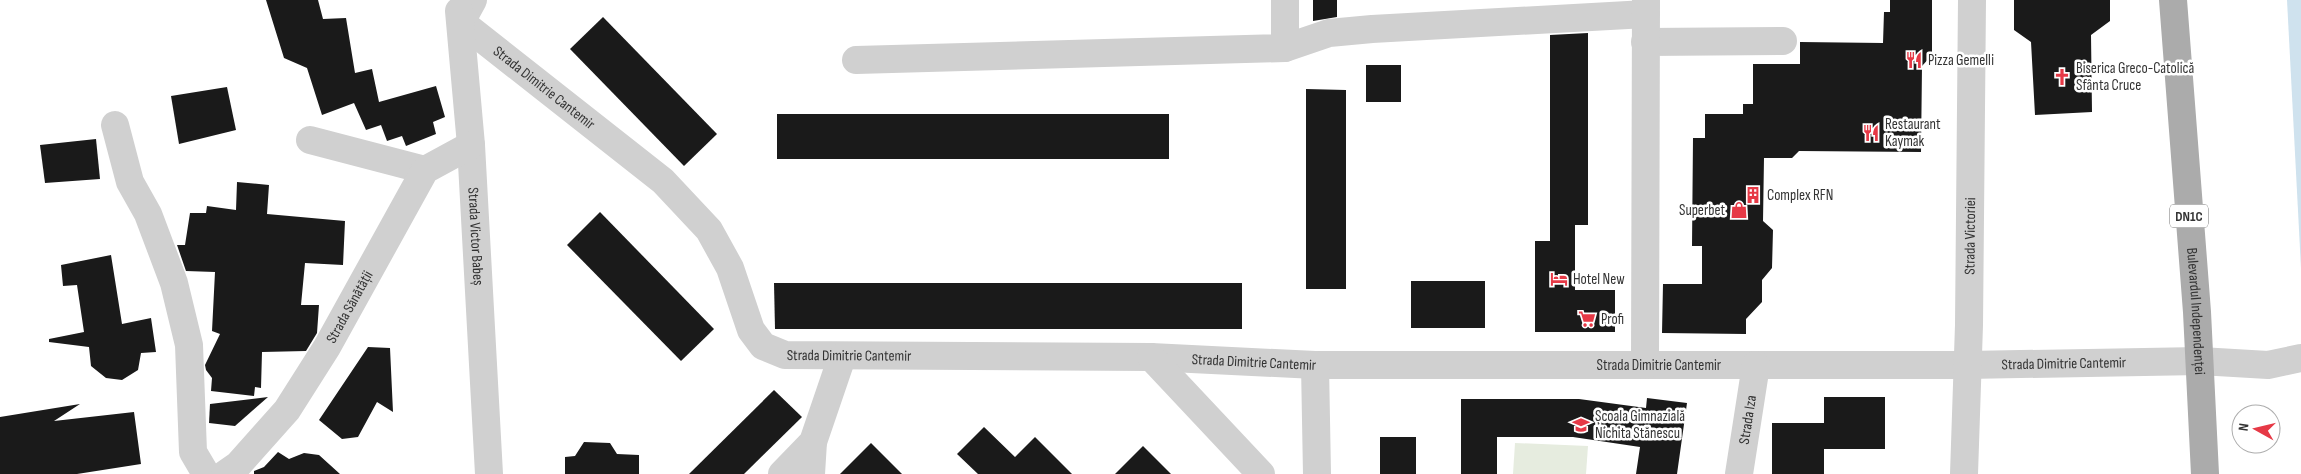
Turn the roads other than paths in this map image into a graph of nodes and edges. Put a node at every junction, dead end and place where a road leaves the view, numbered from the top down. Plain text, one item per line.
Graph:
1 (1285, 0) edge
2 (1972, 0) edge
3 (2173, 0) edge
4 (464, 7) edge
5 (1646, 7) edge
6 (1783, 41) dead end
7 (1646, 42) junction
8 (1285, 48) junction
9 (856, 60) dead end
10 (115, 126) dead end
11 (310, 140) dead end
12 (471, 145) junction
13 (425, 170) junction
14 (842, 357) junction
15 (1151, 357) junction
16 (2301, 358) edge
17 (2200, 361) junction
18 (1315, 365) junction
19 (1645, 365) junction
20 (1756, 365) junction
21 (1967, 365) junction
22 (813, 442) junction
23 (206, 474) edge
24 (225, 474) edge
25 (488, 474) edge
26 (782, 474) edge
27 (811, 474) edge
28 (1262, 474) edge
29 (1317, 474) edge
30 (1739, 474) edge
31 (1964, 474) edge
32 (2205, 474) edge

1 - 8 street
2 - 21 street, Strada Victoriei
3 - 17 main road, Bulevardul Independenței / DN1C
4 - 12 street, Strada Victor Babeș
4 - 14 street, Strada Dimitrie Cantemir
5 - 7 street
5 - 8 street
6 - 7 street
7 - 19 street
8 - 9 street
10 - 23 street
11 - 13 street
12 - 13 street
12 - 25 street, Strada Victor Babeș
13 - 24 street, Strada Sănătății
14 - 15 street, Strada Dimitrie Cantemir
14 - 22 street
15 - 18 street, Strada Dimitrie Cantemir
15 - 28 street
16 - 17 street, Strada Dimitrie Cantemir
17 - 21 street, Strada Dimitrie Cantemir
17 - 32 main road, Bulevardul Independenței / DN1C
18 - 19 street, Strada Dimitrie Cantemir
18 - 29 street
19 - 20 street, Strada Dimitrie Cantemir
20 - 21 street, Strada Dimitrie Cantemir
20 - 30 street, Strada Iza
21 - 31 street, Strada Victoriei
22 - 26 street
22 - 27 street

